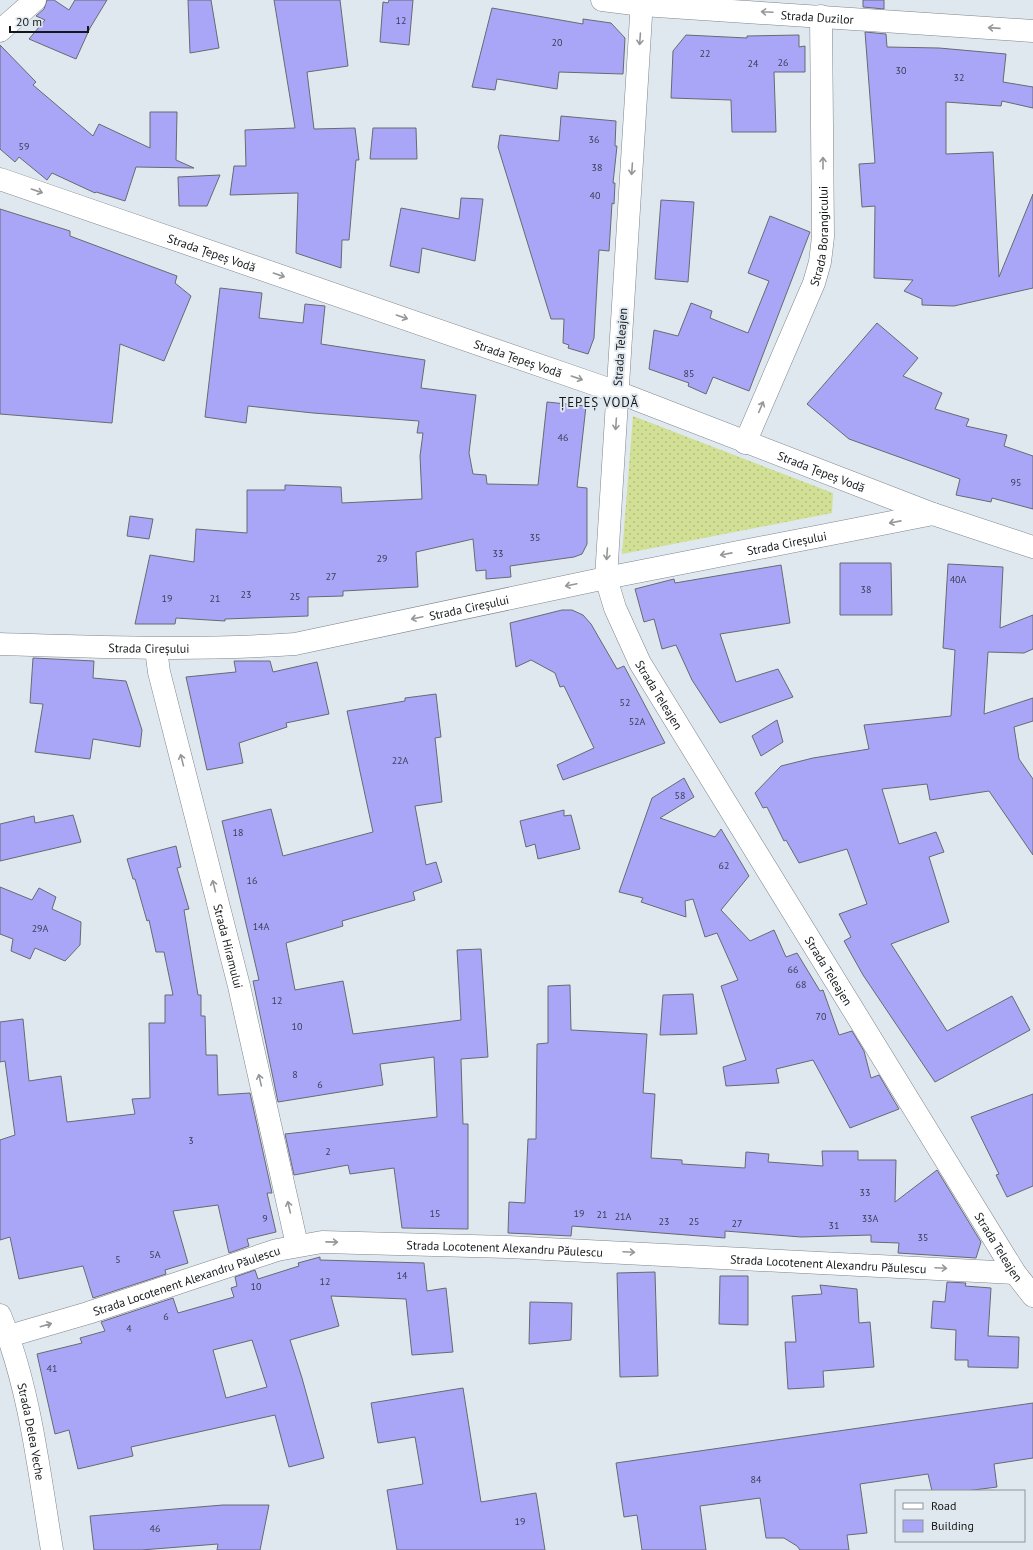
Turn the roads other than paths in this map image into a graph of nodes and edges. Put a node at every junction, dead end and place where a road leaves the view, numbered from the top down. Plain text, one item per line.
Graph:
1 (35, 0) edge
2 (602, 0) edge
3 (642, 2) edge
4 (821, 16) junction
5 (1033, 30) edge
6 (0, 31) edge
7 (0, 179) edge
8 (617, 392) junction
9 (745, 443) junction
10 (933, 514) junction
11 (1033, 547) edge
12 (606, 578) junction
13 (0, 644) edge
14 (156, 648) junction
15 (297, 1245) junction
16 (1015, 1273) junction
17 (1033, 1296) edge
18 (0, 1315) edge
19 (9, 1336) junction
20 (52, 1550) edge

1 - 6 street
2 - 3 street, Strada Duzilor
4 -> 3 street, Strada Duzilor
3 -> 8 street, Strada Teleajen
5 -> 4 street, Strada Duzilor
9 -> 4 street, Strada Borangicului
7 -> 8 street, Strada Țepeș Vodă
8 - 9 street, Strada Țepeș Vodă
8 -> 12 street, Strada Teleajen
9 - 10 street, Strada Țepeș Vodă
10 - 11 street, Strada Țepeș Vodă
10 -> 12 street, Strada Cireșului
12 -> 14 street, Strada Cireșului
12 - 16 street, Strada Teleajen
13 - 14 street, Strada Cireșului
15 -> 14 street, Strada Hiramului
15 -> 16 street, Strada Locotenent Alexandru Păulescu
19 -> 15 street, Strada Locotenent Alexandru Păulescu
16 - 17 street, Strada Teleajen
18 - 19 street, Strada Delea Veche
19 - 20 street, Strada Delea Veche

